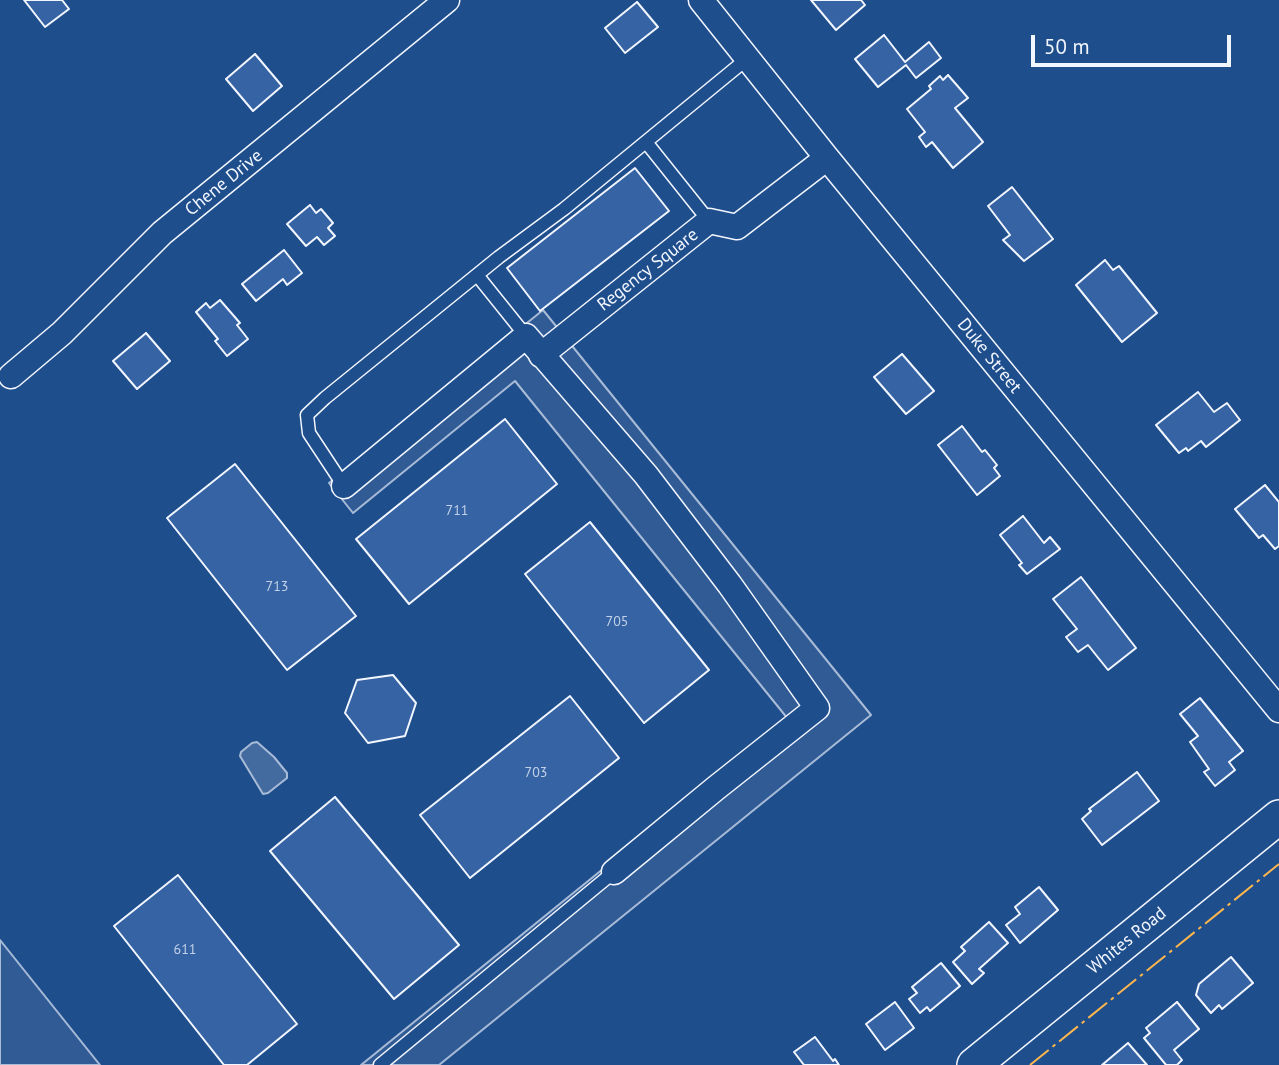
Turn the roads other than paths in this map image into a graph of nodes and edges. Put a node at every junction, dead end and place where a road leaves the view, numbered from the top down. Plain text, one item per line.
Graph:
1 (447, 0) edge
2 (701, 0) edge
3 (748, 58) junction
4 (646, 142) junction
5 (827, 158) junction
6 (709, 221) junction
7 (477, 275) junction
8 (533, 346) junction
9 (10, 376) dead end
10 (344, 486) joint
11 (1279, 710) edge
12 (1279, 817) edge
13 (614, 872) joint
14 (380, 1065) edge
15 (974, 1065) edge

1 - 9 street, Chene Drive
2 - 3 street, Duke Street
3 - 4 lane
3 - 5 street, Duke Street
4 - 6 lane
4 - 7 lane
5 - 6 street, Regency Square
5 - 11 street, Duke Street
6 - 8 street, Regency Square
7 - 8 lane
7 - 10 lane
8 - 10 street, Regency Square
8 - 13 street
12 - 15 street, Whites Road
13 - 14 lane

